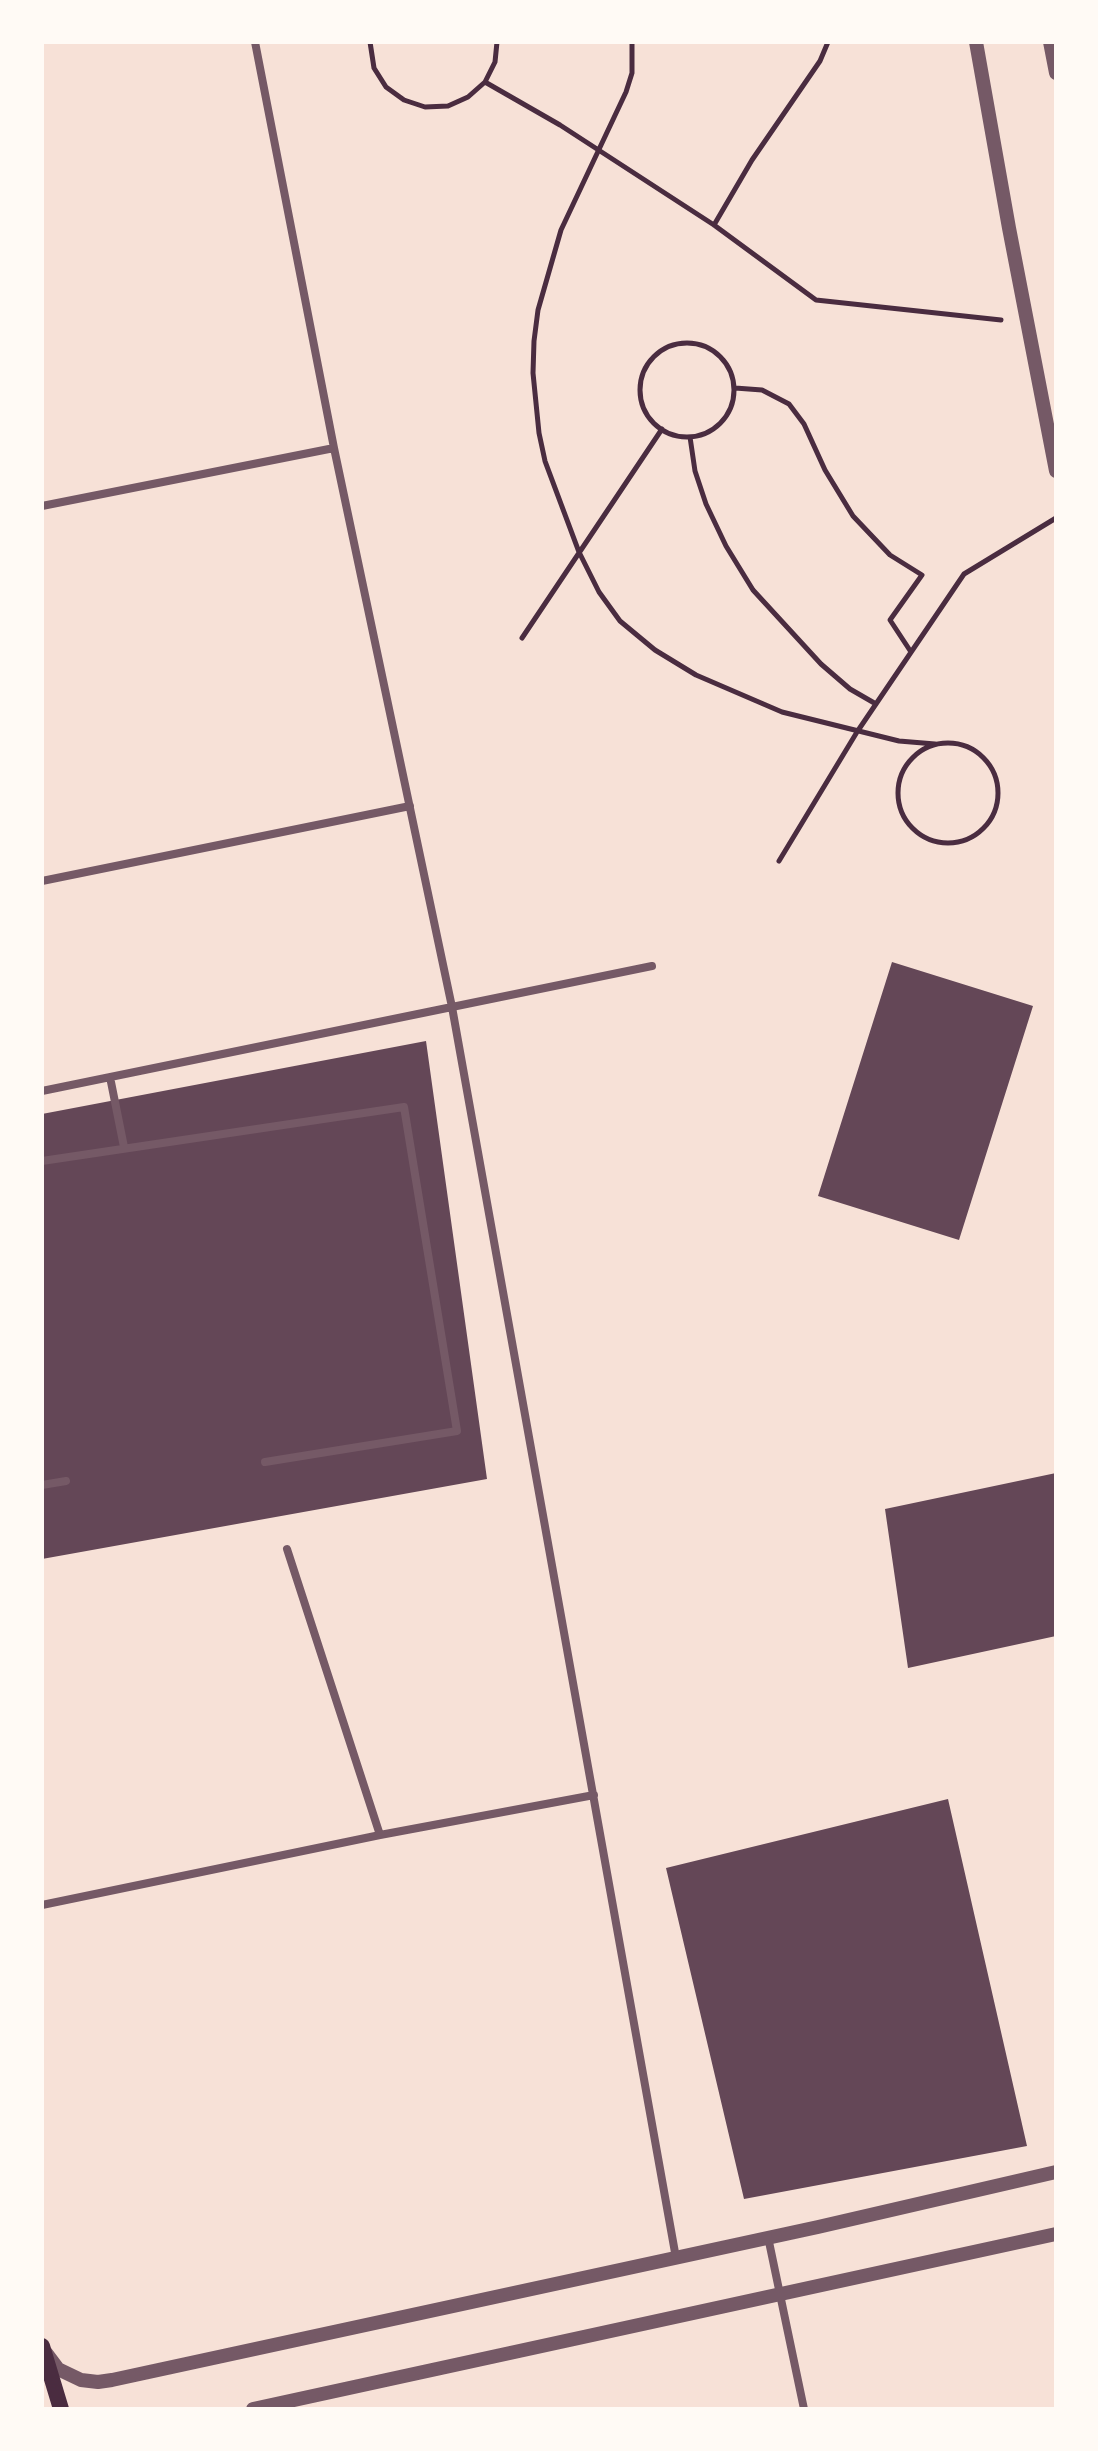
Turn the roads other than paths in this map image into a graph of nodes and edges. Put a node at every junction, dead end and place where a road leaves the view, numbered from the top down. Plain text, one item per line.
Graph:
1 (255, 42) edge
2 (976, 42) edge
3 (1050, 42) edge
4 (1056, 73) edge
5 (334, 448) junction
6 (1056, 471) edge
7 (42, 506) edge
8 (410, 806) junction
9 (42, 881) edge
10 (652, 966) dead end
11 (452, 1007) junction
12 (110, 1077) junction
13 (42, 1091) edge
14 (124, 1147) junction
15 (42, 1161) edge
16 (265, 1462) dead end
17 (66, 1481) dead end
18 (42, 1485) edge
19 (287, 1549) dead end
20 (594, 1795) junction
21 (380, 1835) junction
22 (42, 1905) edge
23 (1056, 2172) edge
24 (1056, 2234) edge
25 (768, 2237) junction
26 (676, 2258) junction
27 (780, 2294) junction
28 (42, 2347) edge
29 (61, 2409) edge
30 (253, 2409) edge
31 (804, 2409) edge

1 - 5 street
2 - 6 street
3 - 4 street
5 - 7 street
5 - 8 street
8 - 9 street
8 - 11 street
10 - 11 street
11 - 12 street
11 - 20 street
12 - 13 street
12 - 14 street
14 - 15 street
14 - 16 street
17 - 18 street
19 - 21 street
20 - 21 street
20 - 26 street
21 - 22 street
23 - 25 street
24 - 27 street
25 - 26 street
25 - 27 street
26 - 28 street
27 - 30 street
27 - 31 street
28 - 29 main road

